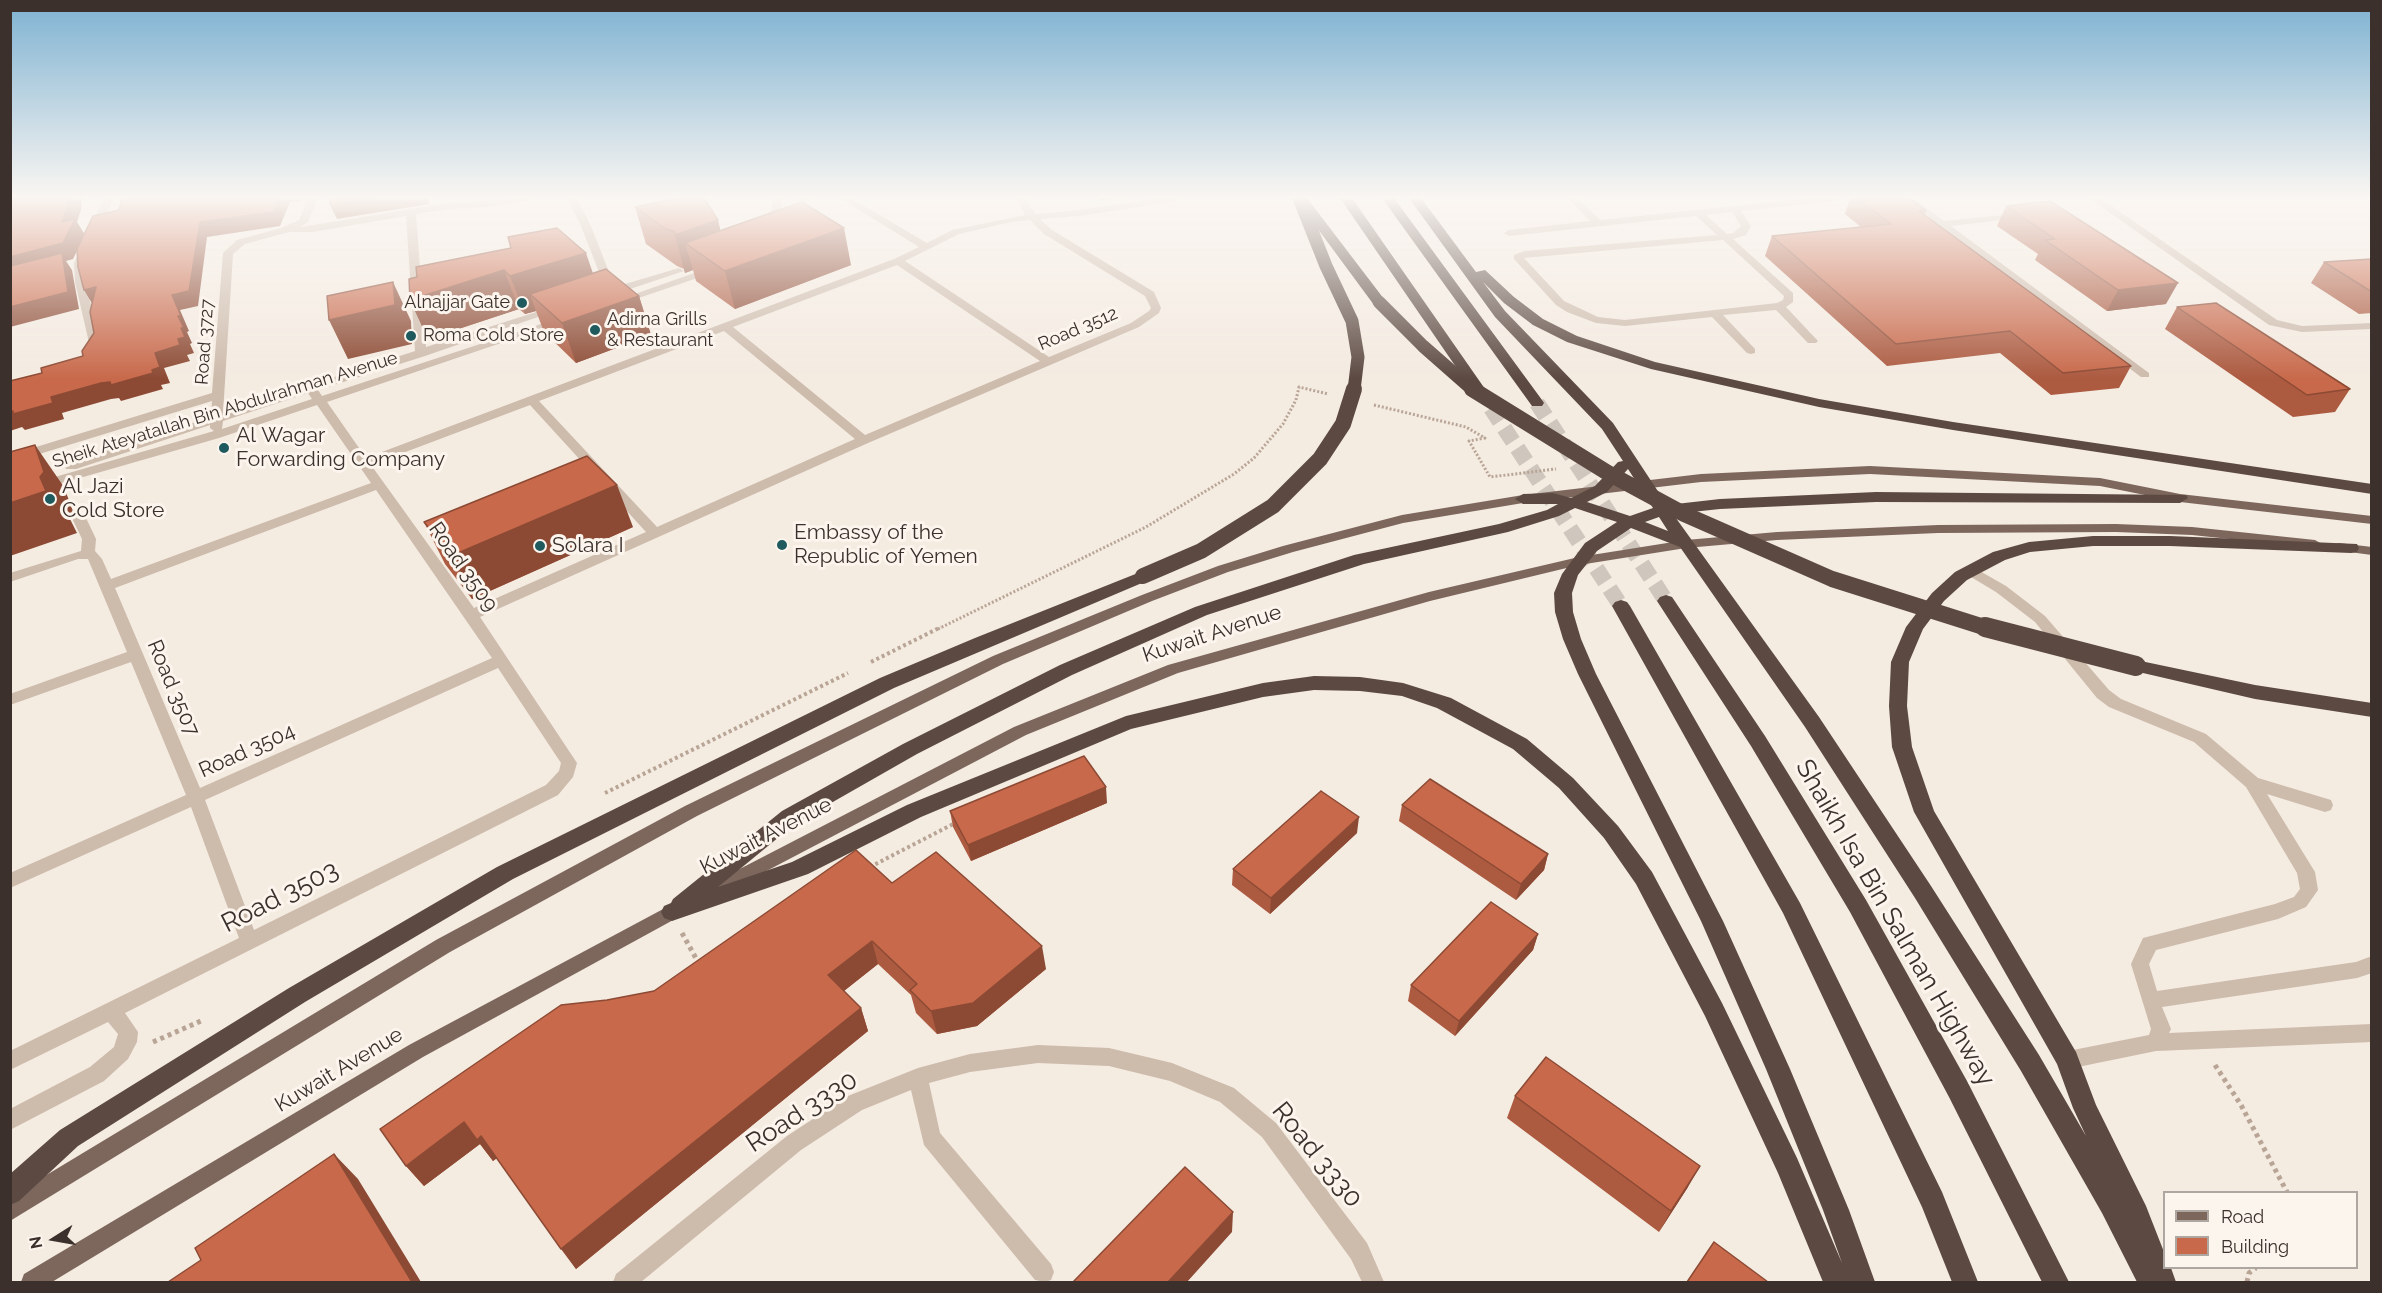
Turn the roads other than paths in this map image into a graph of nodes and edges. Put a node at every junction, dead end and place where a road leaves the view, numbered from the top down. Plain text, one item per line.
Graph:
1 (76, 258) edge
2 (228, 258) edge
3 (414, 258) edge
4 (596, 258) edge
5 (903, 258) edge
6 (1091, 258) edge
7 (1323, 258) edge
8 (1346, 258) edge
9 (1388, 258) edge
10 (1432, 258) edge
11 (1461, 258) edge
12 (1465, 258) edge
13 (1519, 258) edge
14 (1749, 258) edge
15 (1989, 258) edge
16 (2180, 258) edge
17 (714, 259) edge
18 (898, 261) junction
19 (728, 264) edge
20 (608, 297) junction
21 (567, 306) edge
22 (1779, 306) junction
23 (1715, 313) junction
24 (568, 319) edge
25 (2372, 326) edge
26 (726, 327) junction
27 (1812, 341) dead end
28 (1751, 351) dead end
29 (421, 354) junction
30 (1047, 362) junction
31 (86, 364) edge
32 (2145, 375) dead end
33 (312, 390) junction
34 (218, 395) junction
35 (532, 400) junction
36 (321, 402) junction
37 (1537, 403) tunnel mouth
38 (1491, 408) tunnel mouth
39 (217, 421) junction
40 (215, 435) junction
41 (864, 440) junction
42 (10, 459) edge
43 (1628, 460) junction
44 (364, 463) junction
45 (10, 483) edge
46 (1645, 484) junction
47 (380, 485) junction
48 (1601, 489) junction
49 (2372, 489) edge
50 (10, 494) edge
51 (2180, 498) junction
52 (1523, 499) junction
53 (1575, 504) junction
54 (1662, 510) junction
55 (79, 518) dead end
56 (2372, 520) edge
57 (1631, 521) junction
58 (655, 533) junction
59 (1686, 544) junction
60 (2351, 548) junction
61 (2372, 551) edge
62 (86, 554) junction
63 (1579, 561) junction
64 (1971, 571) junction
65 (10, 578) edge
66 (107, 586) junction
67 (1666, 601) tunnel mouth
68 (1621, 606) tunnel mouth
69 (471, 615) junction
70 (135, 654) junction
71 (502, 660) junction
72 (10, 700) edge
73 (2372, 710) edge
74 (567, 773) joint
75 (2253, 783) junction
76 (196, 798) junction
77 (2325, 806) dead end
78 (10, 882) edge
79 (672, 912) junction
80 (249, 941) junction
81 (2372, 964) edge
82 (2150, 1000) junction
83 (111, 1011) junction
84 (2372, 1033) edge
85 (2156, 1042) junction
86 (2068, 1060) junction
87 (10, 1061) edge
88 (918, 1077) junction
89 (10, 1120) edge
90 (10, 1192) edge
91 (10, 1210) edge
92 (1043, 1272) dead end
93 (32, 1282) edge
94 (624, 1282) edge
95 (1373, 1282) edge
96 (1836, 1282) edge
97 (1862, 1282) edge
98 (1965, 1282) edge
99 (2056, 1282) edge
100 (2151, 1282) edge
101 (2163, 1282) edge

1 - 31 street
2 - 34 street, Road 3727
3 - 29 street
4 - 20 street
5 - 18 street
6 - 30 street, Road 3512
7 - 90 highway, bridge
8 - 73 highway, bridge
9 - 38 highway
10 - 37 highway
11 - 43 highway
12 - 49 highway
13 - 23 street
14 - 22 street
15 - 32 street
16 - 25 street
17 - 20 street
18 - 26 street
18 - 30 street
19 - 20 street
21 - 29 street, Sheik Ateyatallah Bin Abdulrahman Avenue
22 - 23 street
22 - 27 street
23 - 28 street
24 - 36 street, Sheik Ateyatallah Bin Abdulrahman Avenue
26 - 35 street
26 - 41 street
29 - 33 street, Sheik Ateyatallah Bin Abdulrahman Avenue
30 - 41 street, Road 3512
33 - 36 street, Road 3509
33 - 39 street, Sheik Ateyatallah Bin Abdulrahman Avenue
34 - 39 street, Road 3727
34 - 42 street
35 - 44 street
35 - 58 street
36 - 40 street, Sheik Ateyatallah Bin Abdulrahman Avenue
36 - 44 street, Road 3509
39 - 40 street, Road 3727
39 - 45 street, Sheik Ateyatallah Bin Abdulrahman Avenue
40 - 50 street, Sheik Ateyatallah Bin Abdulrahman Avenue
41 - 58 street, Road 3512
43 - 46 highway
43 - 48 highway
44 - 47 street, Road 3509
46 - 48 main road
46 - 51 main road
46 - 54 highway
47 - 66 street
47 - 69 street, Road 3509
48 - 52 main road
48 - 53 highway
51 - 54 highway
51 - 56 main road
52 - 53 highway
52 - 91 main road
53 - 57 highway
53 - 79 highway
54 - 57 highway
54 - 59 highway
55 - 62 street
57 - 59 highway
57 - 63 highway
58 - 69 street, Road 3512
59 - 60 main road, Kuwait Avenue
59 - 63 main road, Kuwait Avenue
59 - 100 highway
60 - 61 main road, Kuwait Avenue
60 - 64 highway
62 - 65 street
62 - 66 street, Road 3507
63 - 79 main road, Kuwait Avenue
63 - 97 highway
64 - 75 street
64 - 86 highway
66 - 70 street, Road 3507
67 - 99 highway, Shaikh Isa Bin Salman Highway
68 - 98 highway
69 - 71 street, Road 3509
70 - 72 street
70 - 76 street, Road 3507
71 - 74 street, Road 3509
71 - 76 street, Road 3504
74 - 80 street, Road 3503
75 - 77 street
75 - 82 street
76 - 78 street, Road 3504
76 - 80 street, Road 3507
79 - 93 main road, Kuwait Avenue
79 - 96 highway
80 - 83 street, Road 3503
81 - 82 street
82 - 85 street
83 - 87 street, Road 3503
83 - 89 street
84 - 85 street
85 - 86 street
86 - 101 highway
88 - 92 street
88 - 94 street, Road 3330
88 - 95 street, Road 3330

